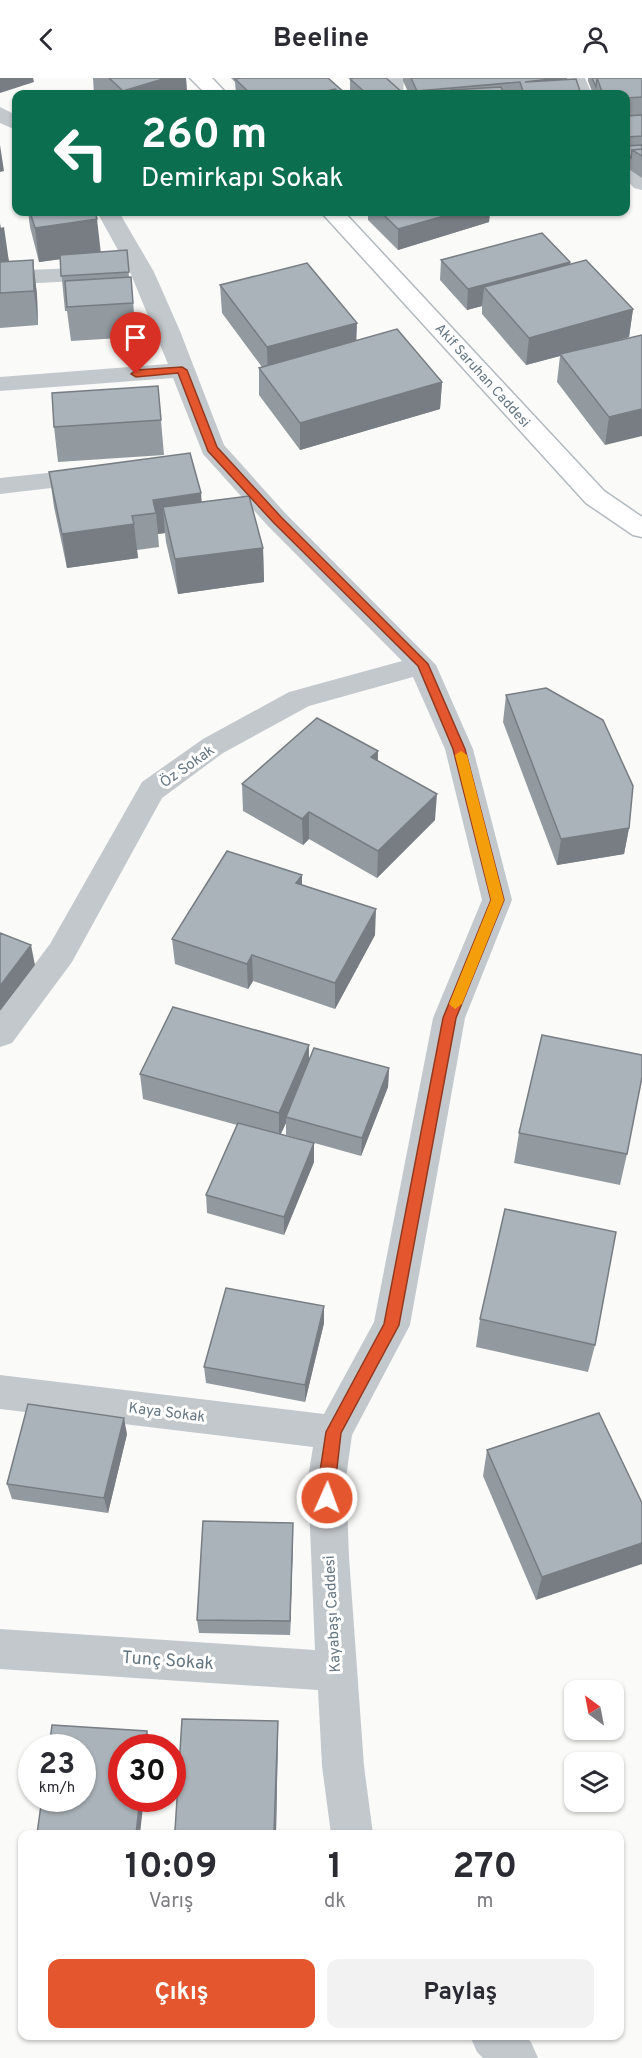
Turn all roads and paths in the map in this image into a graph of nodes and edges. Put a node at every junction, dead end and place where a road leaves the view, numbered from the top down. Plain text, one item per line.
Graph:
1 (200, 78) edge
2 (213, 90) edge
3 (630, 172) edge
4 (642, 183) edge
5 (110, 216) edge
6 (336, 216) edge
7 (142, 272) junction
8 (0, 278) edge
9 (182, 370) junction
10 (0, 384) edge
11 (119, 474) edge
12 (0, 486) edge
13 (642, 529) edge
14 (423, 664) junction
15 (0, 1034) edge
16 (0, 1392) edge
17 (334, 1432) junction
18 (0, 1649) edge
19 (335, 1671) junction
20 (351, 1830) edge
21 (498, 2040) edge
22 (516, 2058) edge

1 - 2 street
3 - 4 street
5 - 7 street, Kayabaşı Caddesi
6 - 13 street, Akif Saruhan Caddesi
7 - 8 street
7 - 9 street, Kayabaşı Caddesi
9 - 10 street
9 - 14 street, Kayabaşı Caddesi
11 - 12 street
14 - 15 street, Öz Sokak
14 - 17 street, Kayabaşı Caddesi
16 - 17 street, Kaya Sokak
17 - 19 street, Kayabaşı Caddesi
18 - 19 street, Tunç Sokak
19 - 20 street, Kayabaşı Caddesi
21 - 22 street

